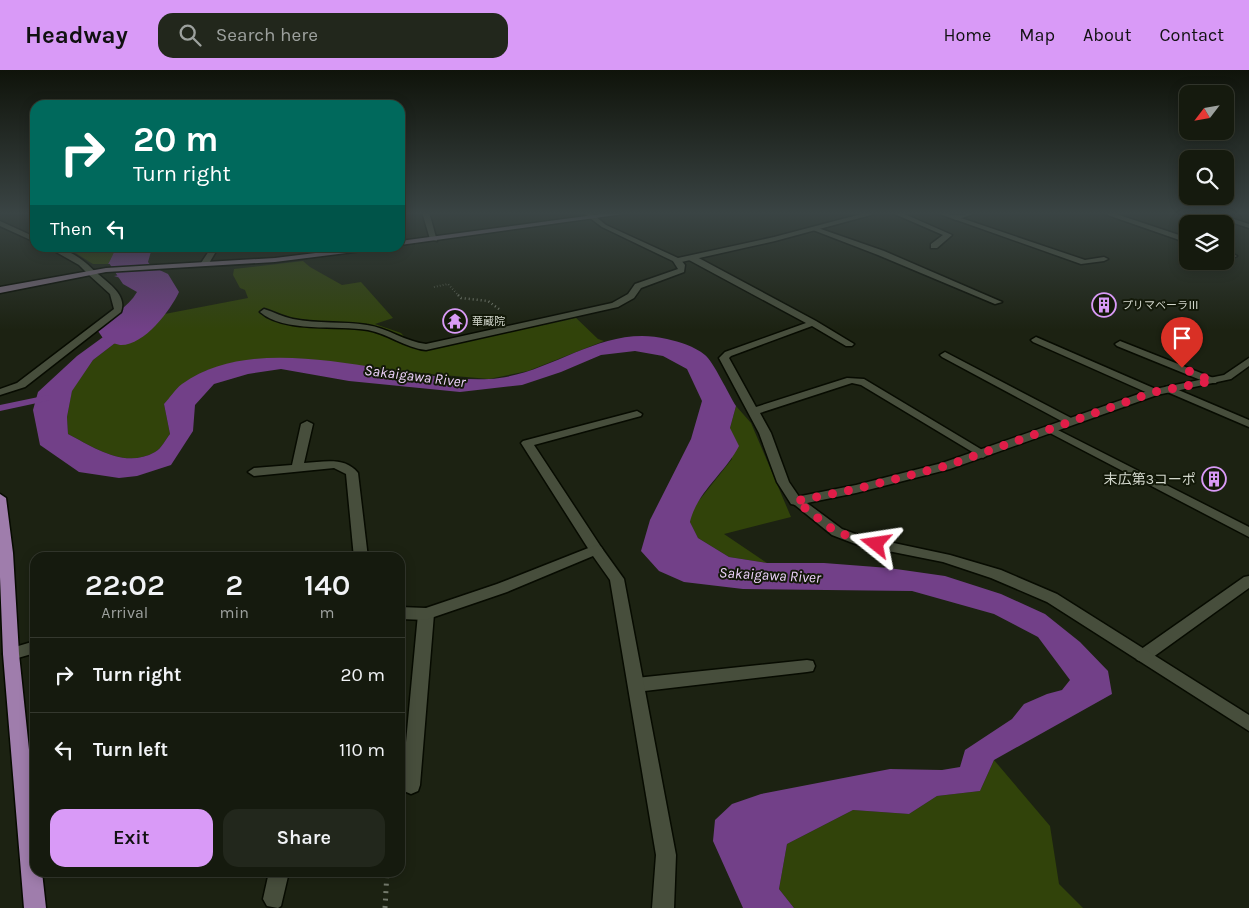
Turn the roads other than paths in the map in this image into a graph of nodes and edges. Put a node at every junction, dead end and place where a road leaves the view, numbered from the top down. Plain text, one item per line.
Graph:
1 (654, 251) edge
2 (720, 251) edge
3 (876, 251) edge
4 (1052, 251) edge
5 (60, 252) edge
6 (212, 252) edge
7 (339, 252) edge
8 (692, 258) junction
9 (1104, 259) dead end
10 (676, 261) junction
11 (205, 264) junction
12 (91, 272) junction
13 (0, 290) edge
14 (998, 302) dead end
15 (264, 312) dead end
16 (813, 323) junction
17 (1036, 340) dead end
18 (849, 344) dead end
19 (1120, 344) dead end
20 (945, 356) dead end
21 (1249, 361) edge
22 (1212, 381) junction
23 (1169, 390) junction
24 (0, 392) edge
25 (1154, 392) junction
26 (753, 412) junction
27 (637, 414) dead end
28 (1071, 422) junction
29 (307, 424) dead end
30 (1249, 424) edge
31 (1052, 430) junction
32 (983, 454) junction
33 (297, 468) junction
34 (254, 472) dead end
35 (0, 498) edge
36 (796, 501) junction
37 (1249, 533) edge
38 (596, 550) junction
39 (360, 552) edge
40 (1249, 581) edge
41 (405, 613) edge
42 (426, 614) junction
43 (30, 648) edge
44 (11, 654) junction
45 (1142, 656) junction
46 (807, 666) dead end
47 (636, 685) junction
48 (1249, 724) edge
49 (411, 785) dead end
50 (30, 855) edge
51 (32, 877) edge
52 (278, 877) edge
53 (274, 899) dead end
54 (35, 908) edge
55 (663, 908) edge

1 - 10 street
2 - 8 street
3 - 14 street
4 - 9 street
5 - 12 street
6 - 11 street
7 - 11 main road
8 - 10 street
8 - 16 street
10 - 15 street
11 - 12 main road
12 - 13 main road
12 - 24 street
16 - 18 street
16 - 26 street
17 - 25 street
19 - 22 street
20 - 28 street
21 - 22 street
22 - 23 street
23 - 25 street
23 - 30 street
25 - 28 street
26 - 32 street
26 - 36 street
27 - 38 street
28 - 31 street
29 - 33 street
31 - 32 street
31 - 37 street
32 - 36 street
33 - 34 street
33 - 39 street
35 - 44 main road
36 - 45 street
38 - 42 street
38 - 47 street
40 - 45 street
41 - 42 street
42 - 49 street
43 - 44 street
44 - 50 main road
45 - 48 street
46 - 47 street
47 - 55 street
51 - 54 main road
52 - 53 street

